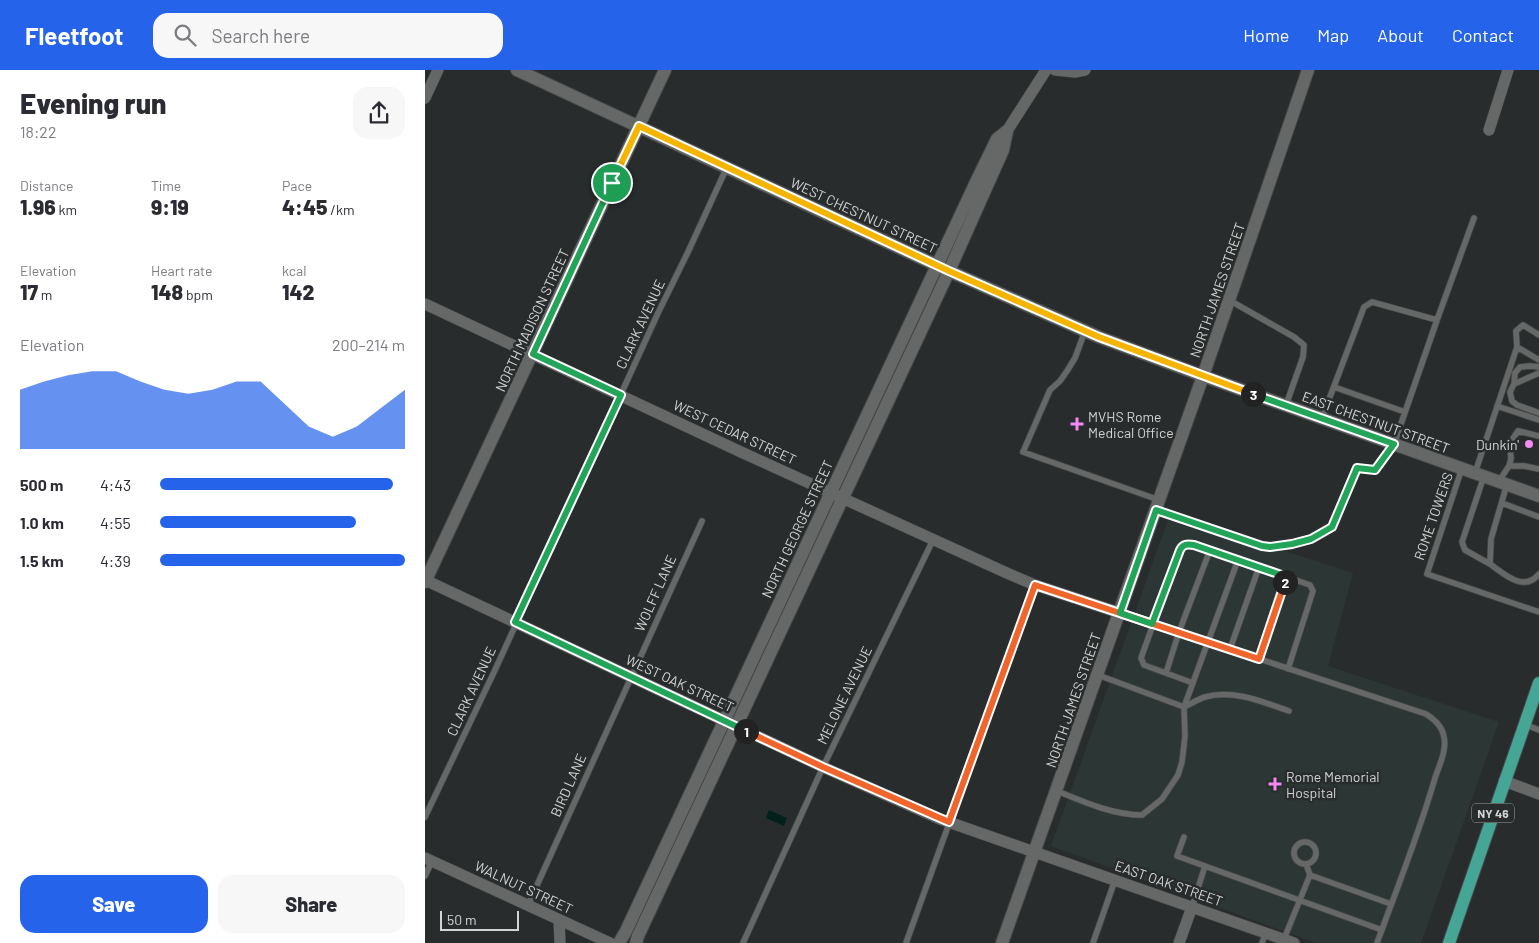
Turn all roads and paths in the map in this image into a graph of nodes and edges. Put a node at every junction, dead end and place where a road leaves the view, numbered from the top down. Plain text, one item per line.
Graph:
1 (438, 70) edge
2 (517, 70) edge
3 (665, 70) edge
4 (1046, 70) edge
5 (1055, 70) edge
6 (1085, 70) edge
7 (1308, 70) edge
8 (1508, 70) edge
9 (425, 98) edge
10 (639, 126) junction
11 (1489, 130) dead end
12 (1007, 131) junction
13 (727, 167) junction
14 (1474, 218) dead end
15 (937, 265) junction
16 (949, 271) junction
17 (1229, 300) junction
18 (425, 304) edge
19 (1437, 320) junction
20 (1085, 331) junction
21 (1539, 335) edge
22 (1517, 347) junction
23 (533, 354) junction
24 (1539, 360) edge
25 (1539, 367) edge
26 (1539, 373) edge
27 (1203, 376) junction
28 (1514, 384) junction
29 (1334, 386) junction
30 (621, 395) junction
31 (1286, 405) junction
32 (1497, 406) junction
33 (1405, 412) junction
34 (1539, 413) edge
35 (1322, 418) junction
36 (1539, 420) edge
37 (1539, 436) edge
38 (1394, 444) junction
39 (1509, 466) junction
40 (1463, 468) junction
41 (1539, 469) edge
42 (1480, 475) junction
43 (1503, 483) junction
44 (837, 495) junction
45 (1539, 496) edge
46 (1502, 503) junction
47 (1158, 505) junction
48 (1539, 517) edge
49 (702, 521) dead end
50 (933, 540) junction
51 (1209, 550) junction
52 (1238, 560) junction
53 (1490, 564) junction
54 (1259, 567) junction
55 (1539, 574) edge
56 (1287, 577) junction
57 (425, 581) edge
58 (1035, 585) junction
59 (1539, 612) edge
60 (1120, 613) junction
61 (515, 622) junction
62 (1152, 624) junction
63 (1179, 632) junction
64 (1209, 642) junction
65 (1230, 649) junction
66 (1259, 659) junction
67 (1288, 669) junction
68 (1166, 673) junction
69 (1098, 675) junction
70 (631, 676) junction
71 (1193, 683) junction
72 (1539, 683) edge
73 (1184, 707) junction
74 (1289, 711) dead end
75 (725, 720) junction
76 (1524, 724) junction
77 (737, 726) junction
78 (1539, 730) edge
79 (823, 767) junction
80 (1504, 781) junction
81 (1057, 790) junction
82 (1539, 794) edge
83 (425, 817) edge
84 (949, 822) junction
85 (1183, 837) dead end
86 (1035, 852) junction
87 (429, 859) edge
88 (1306, 864) junction
89 (1205, 866) junction
90 (1310, 875) junction
91 (425, 876) edge
92 (1115, 880) junction
93 (1300, 899) junction
94 (1391, 904) junction
95 (528, 905) junction
96 (1192, 907) junction
97 (559, 920) junction
98 (1382, 930) junction
99 (1264, 938) edge
100 (1289, 941) edge
101 (560, 943) edge
102 (610, 943) edge
103 (619, 943) edge
104 (636, 943) edge
105 (743, 943) edge
106 (906, 943) edge
107 (1002, 943) edge
108 (1093, 943) edge
109 (1179, 943) edge
110 (1377, 943) edge
111 (1449, 943) edge

1 - 9 street
2 - 10 street, WEST CHESTNUT STREET
3 - 10 street, NORTH MADISON STREET
4 - 12 street, NORTH GEORGE STREET
5 - 6 street
7 - 17 street, NORTH JAMES STREET
8 - 11 street
10 - 13 street, WEST CHESTNUT STREET
10 - 23 street, NORTH MADISON STREET
12 - 15 street, NORTH GEORGE STREET
12 - 16 street, NORTH GEORGE STREET
13 - 15 street, WEST CHESTNUT STREET
13 - 30 lane, CLARK AVENUE
14 - 19 lane
15 - 16 street, WEST CHESTNUT STREET
15 - 44 street, NORTH GEORGE STREET
16 - 20 street, WEST CHESTNUT STREET
16 - 44 street, NORTH GEORGE STREET
17 - 27 street, NORTH JAMES STREET
17 - 31 lane
18 - 23 street, WEST CEDAR STREET
19 - 29 lane
19 - 33 lane
20 - 27 street, WEST CHESTNUT STREET
20 - 47 lane
21 - 22 lane
22 - 24 lane
22 - 32 lane
23 - 30 street, WEST CEDAR STREET
23 - 57 street, NORTH MADISON STREET
25 - 28 lane
26 - 28 lane
27 - 31 street, EAST CHESTNUT STREET
27 - 47 street, NORTH JAMES STREET
28 - 34 lane
29 - 33 lane
29 - 35 lane
30 - 44 street, WEST CEDAR STREET
30 - 61 lane, CLARK AVENUE
31 - 35 street, EAST CHESTNUT STREET
32 - 36 lane
32 - 42 lane
33 - 38 lane
35 - 38 street, EAST CHESTNUT STREET
37 - 39 lane
38 - 40 street, EAST CHESTNUT STREET
38 - 47 lane
39 - 41 lane
39 - 43 lane
40 - 42 street, EAST CHESTNUT STREET
40 - 59 lane, ROME TOWERS
42 - 43 street, EAST CHESTNUT STREET
42 - 53 lane
43 - 45 street, EAST CHESTNUT STREET
43 - 46 lane
44 - 50 street, WEST CEDAR STREET
44 - 75 street, NORTH GEORGE STREET
44 - 77 street, NORTH GEORGE STREET
46 - 48 lane
46 - 53 lane
47 - 60 street, NORTH JAMES STREET
49 - 70 lane, WOLFF LANE
50 - 58 street, WEST CEDAR STREET
50 - 79 lane, MELONE AVENUE
51 - 52 lane
51 - 62 lane
51 - 63 lane
52 - 54 lane
52 - 64 lane
53 - 55 lane
54 - 56 lane
54 - 65 lane
56 - 66 lane
56 - 67 lane
57 - 61 street, WEST OAK STREET
58 - 60 street, WEST CEDAR STREET
58 - 84 lane
60 - 62 lane
60 - 69 street, NORTH JAMES STREET
61 - 70 street, WEST OAK STREET
61 - 83 lane, CLARK AVENUE
62 - 63 lane
62 - 68 lane
63 - 64 lane
63 - 68 lane
64 - 65 lane
64 - 71 lane
65 - 66 lane
66 - 67 lane
67 - 94 lane
68 - 71 lane
69 - 73 lane
69 - 81 street, NORTH JAMES STREET
70 - 75 street, WEST OAK STREET
70 - 95 lane, BIRD LANE
71 - 73 lane
72 - 76 main road, NY 46
73 - 74 lane
73 - 81 lane
75 - 77 street, WEST OAK STREET
75 - 103 street, NORTH GEORGE STREET
76 - 78 lane
76 - 80 main road, NY 46
77 - 79 street, WEST OAK STREET
77 - 104 street, NORTH GEORGE STREET
79 - 84 street, WEST OAK STREET
79 - 105 lane, MELONE AVENUE
80 - 82 street
80 - 111 main road, NY 46
81 - 86 street, NORTH JAMES STREET
84 - 86 street, WEST OAK STREET
84 - 106 lane
85 - 89 lane
86 - 92 street, EAST OAK STREET
86 - 107 street, NORTH JAMES STREET
87 - 91 lane
87 - 95 street, WALNUT STREET
88 - 88 lane
88 - 90 lane
89 - 93 lane
89 - 96 lane
90 - 93 lane
90 - 94 lane
92 - 96 street, EAST OAK STREET
92 - 108 lane
93 - 98 lane
93 - 100 lane
94 - 98 lane
95 - 97 street, WALNUT STREET
96 - 99 street, EAST OAK STREET
96 - 109 street
97 - 101 street
97 - 102 street, WALNUT STREET
98 - 110 lane
99 - 100 street, EAST OAK STREET

